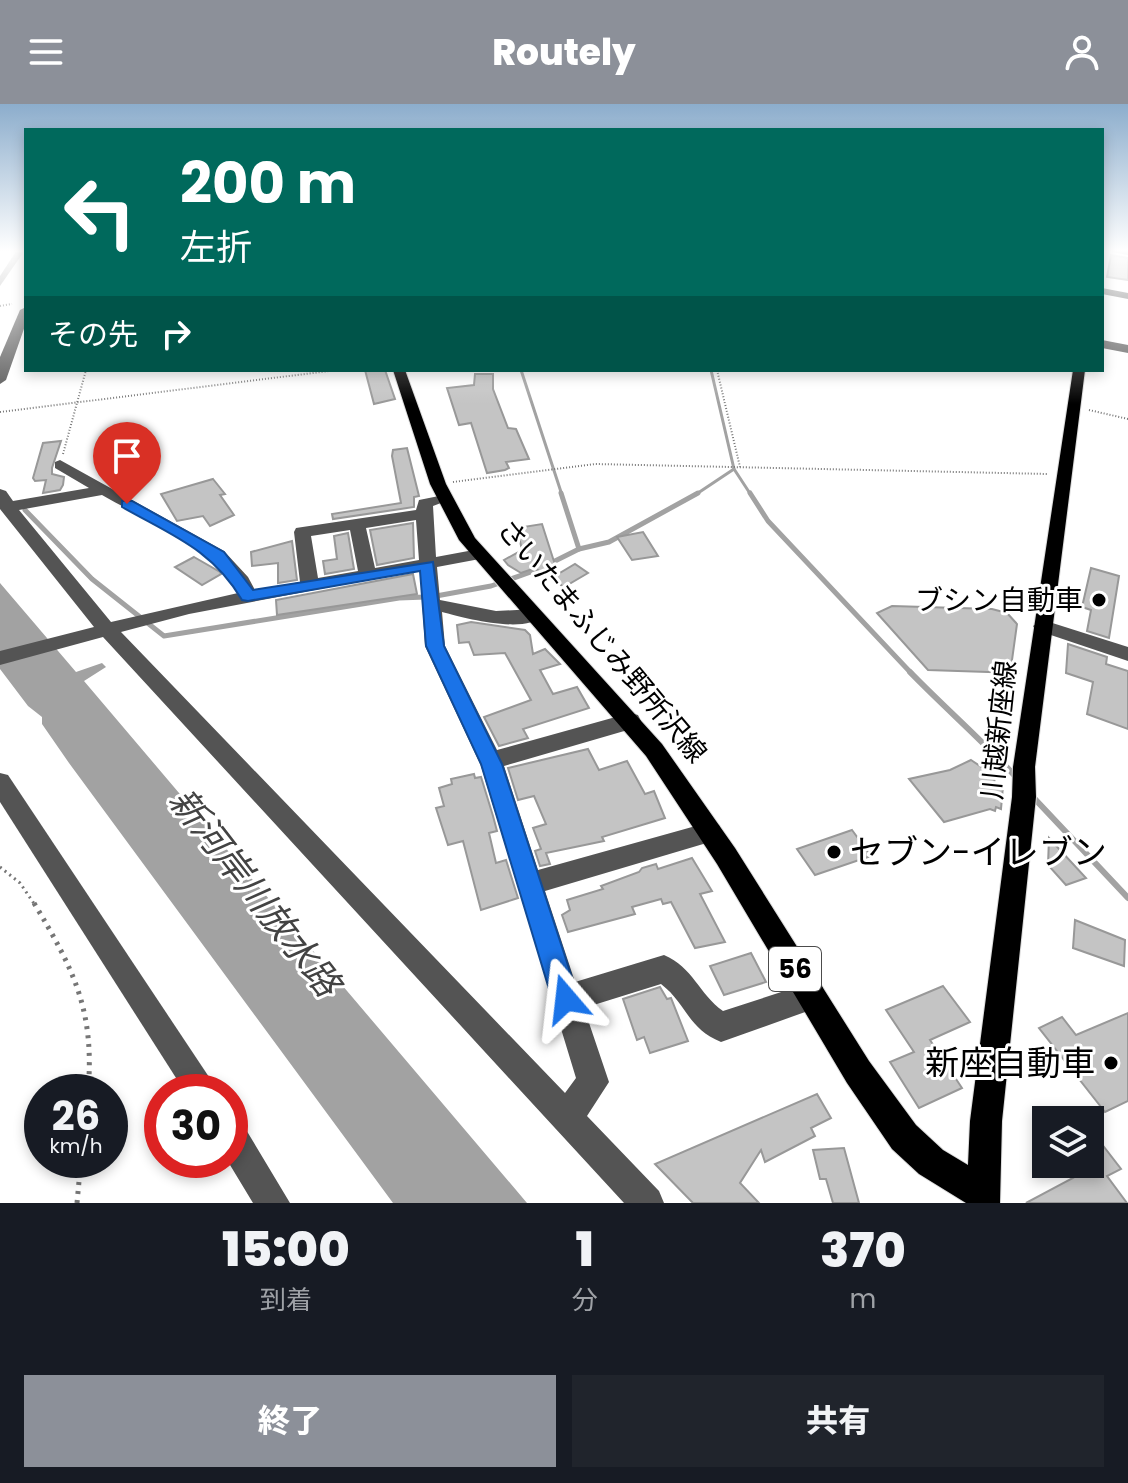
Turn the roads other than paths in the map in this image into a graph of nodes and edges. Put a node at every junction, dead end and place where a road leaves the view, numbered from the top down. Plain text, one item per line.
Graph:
1 (24, 306) edge
2 (6, 343) edge
3 (1104, 344) edge
4 (1128, 349) edge
5 (400, 372) edge
6 (1079, 372) edge
7 (0, 380) edge
8 (60, 465) road end
9 (106, 490) junction
10 (440, 491) junction
11 (3, 500) edge
12 (424, 514) junction
13 (357, 524) junction
14 (479, 554) junction
15 (428, 565) junction
16 (368, 576) junction
17 (310, 585) junction
18 (248, 596) junction
19 (431, 603) junction
20 (535, 615) junction
21 (1043, 626) junction
22 (101, 631) junction
23 (1128, 654) edge
24 (0, 658) edge
25 (630, 721) junction
26 (490, 761) junction
27 (0, 782) edge
28 (710, 832) junction
29 (529, 884) junction
30 (812, 996) junction
31 (566, 999) junction
32 (191, 1074) edge
33 (567, 1116) junction
34 (248, 1163) edge
35 (983, 1198) edge
36 (273, 1203) edge
37 (647, 1203) edge

1 - 2 street
2 - 7 street
3 - 4 street
5 - 10 main road, さいたまふじみ野所沢線 / 56
6 - 21 main road, 川越新座線
8 - 9 street
9 - 11 street
9 - 18 street
10 - 12 street
10 - 14 main road, さいたまふじみ野所沢線 / 56
11 - 22 street
12 - 13 street
12 - 15 street
13 - 16 street
13 - 17 street
14 - 15 street
14 - 20 main road, さいたまふじみ野所沢線 / 56
15 - 16 street
15 - 19 street
16 - 17 street
17 - 18 street
18 - 22 street
19 - 20 street
19 - 26 street
20 - 25 main road, さいたまふじみ野所沢線 / 56
21 - 23 street
21 - 35 main road, 川越新座線
22 - 24 street
22 - 33 street
25 - 26 street
25 - 28 main road, さいたまふじみ野所沢線 / 56
26 - 29 street
27 - 32 street
28 - 29 street
28 - 30 main road, さいたまふじみ野所沢線 / 56
29 - 31 street
30 - 31 street
30 - 35 main road, さいたまふじみ野所沢線 / 56
31 - 33 street
33 - 37 street
34 - 36 street

